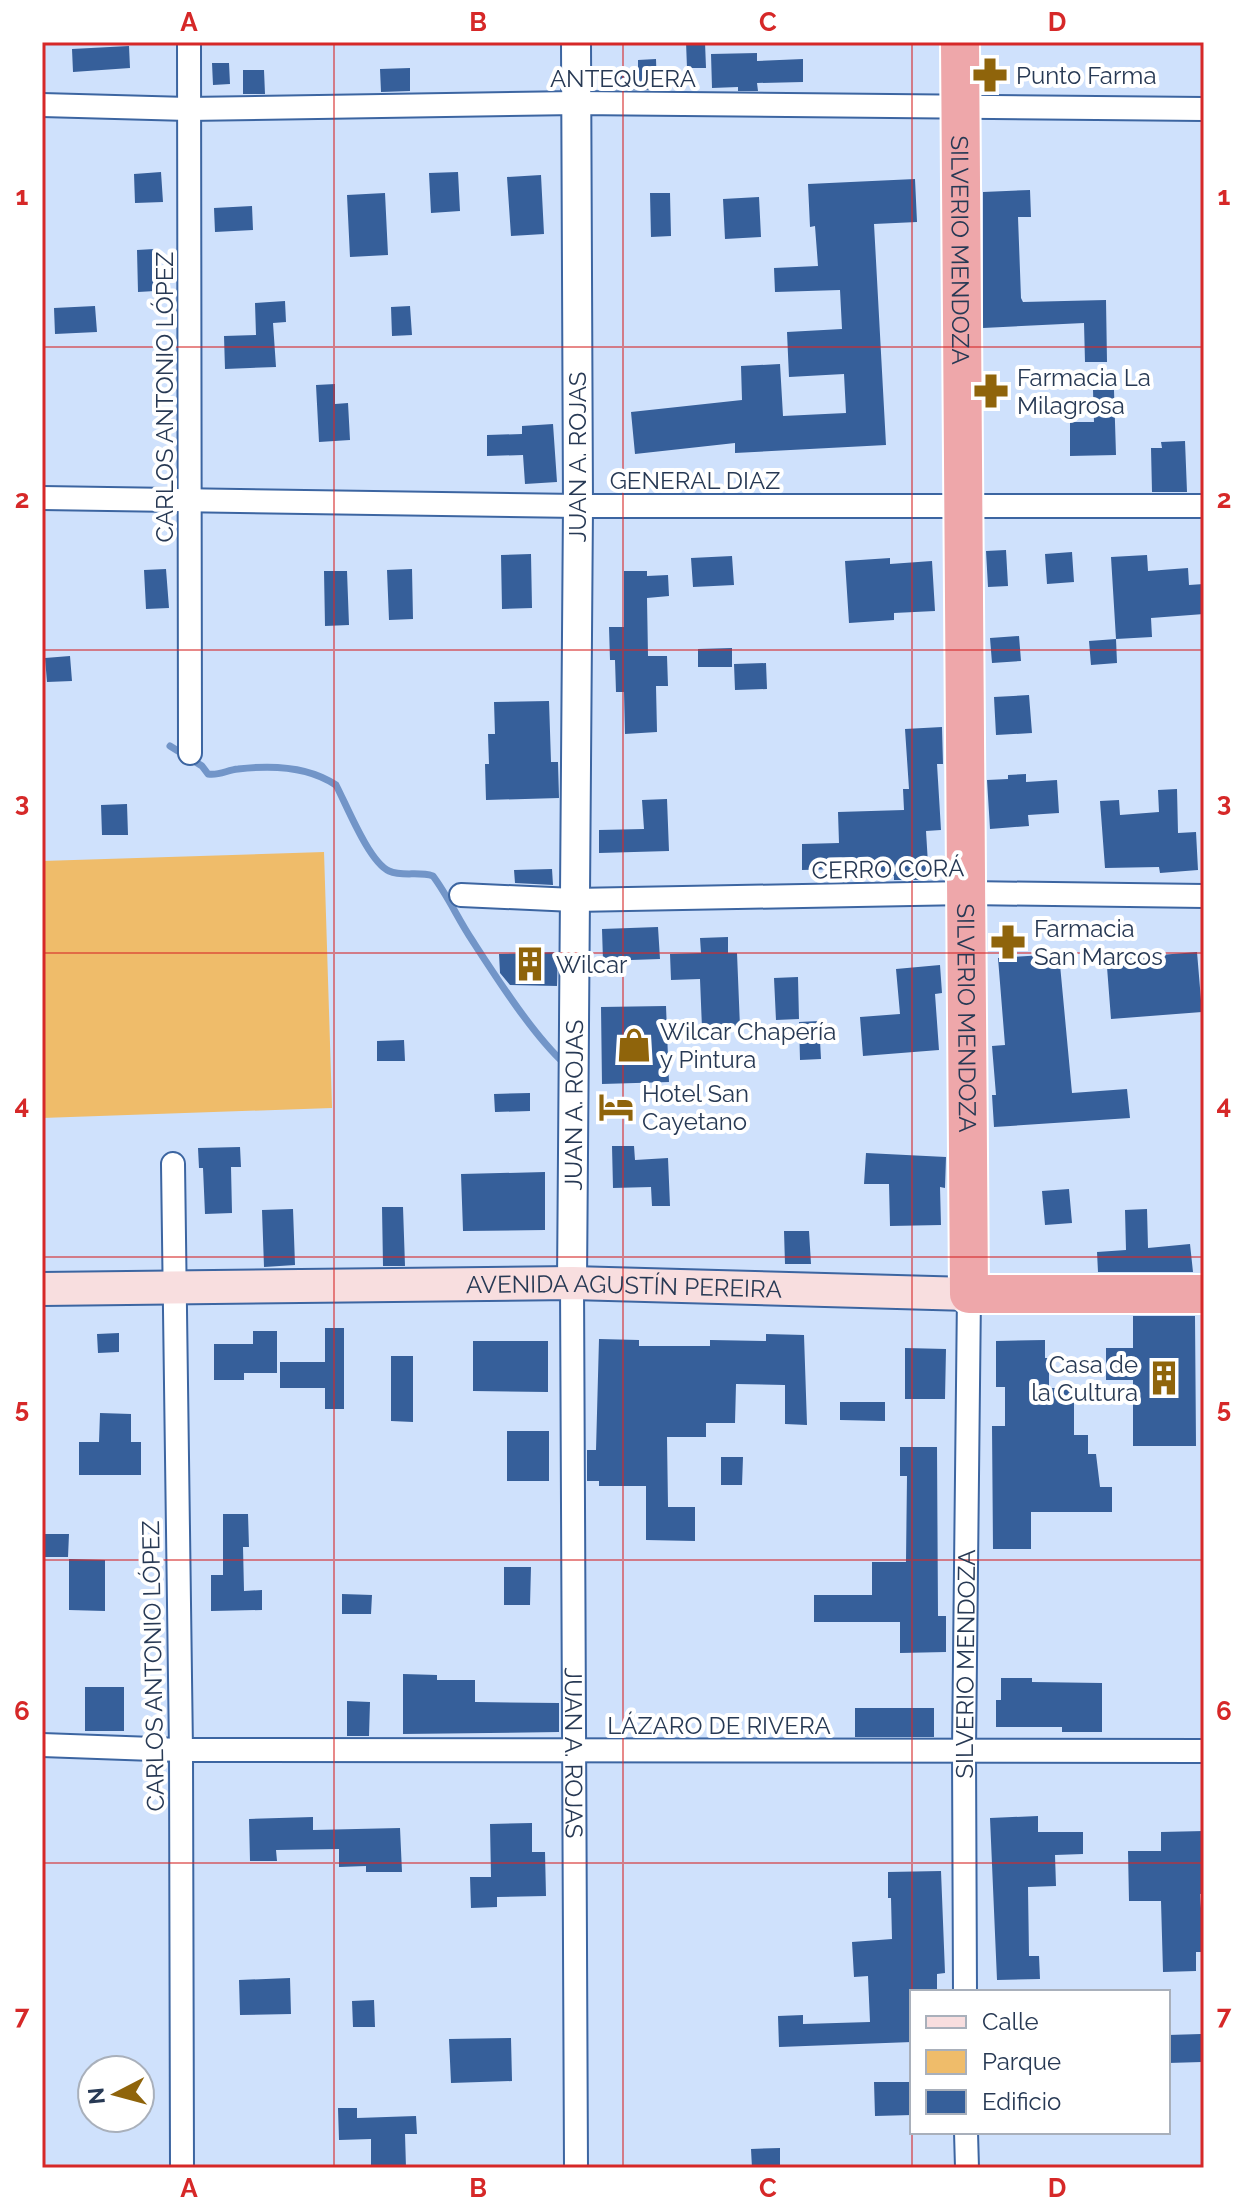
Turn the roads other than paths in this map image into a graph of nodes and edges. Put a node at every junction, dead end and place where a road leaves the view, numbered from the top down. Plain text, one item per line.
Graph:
1 (189, 42) edge
2 (576, 42) edge
3 (960, 42) edge
4 (576, 103) junction
5 (42, 105) edge
6 (960, 106) junction
7 (188, 109) junction
8 (1204, 109) edge
9 (42, 498) edge
10 (192, 501) junction
11 (578, 506) junction
12 (961, 506) junction
13 (1204, 506) edge
14 (190, 753) dead end
15 (967, 893) junction
16 (461, 895) dead end
17 (1204, 896) edge
18 (574, 900) junction
19 (173, 1164) dead end
20 (572, 1283) junction
21 (173, 1287) junction
22 (42, 1289) edge
23 (969, 1294) junction
24 (1204, 1294) edge
25 (42, 1745) edge
26 (181, 1750) junction
27 (964, 1750) junction
28 (574, 1751) junction
29 (1204, 1751) edge
30 (965, 1990) edge
31 (966, 2134) edge
32 (182, 2168) edge
33 (576, 2168) edge
34 (967, 2168) edge

1 - 7 street, CARLOS ANTONIO LÓPEZ
2 - 4 street, JUAN A. ROJAS
3 - 6 highway, SILVERIO MENDOZA
4 - 6 street, ANTEQUERA
4 - 7 street, ANTEQUERA
4 - 11 street, JUAN A. ROJAS
5 - 7 street, ANTEQUERA
6 - 8 street, ANTEQUERA
6 - 12 highway, SILVERIO MENDOZA
7 - 10 street, CARLOS ANTONIO LÓPEZ
9 - 10 street, GENERAL DIAZ
10 - 11 street, GENERAL DIAZ
10 - 14 street, CARLOS ANTONIO LÓPEZ
11 - 12 street, GENERAL DIAZ
11 - 18 street, JUAN A. ROJAS
12 - 13 street, GENERAL DIAZ
12 - 15 highway, SILVERIO MENDOZA
15 - 17 street, CERRO CORÁ
15 - 18 street, CERRO CORÁ
15 - 23 highway, SILVERIO MENDOZA
16 - 18 street, CERRO CORÁ
18 - 20 street, JUAN A. ROJAS
19 - 21 street, CARLOS ANTONIO LÓPEZ
20 - 21 main road, AVENIDA AGUSTÍN PEREIRA
20 - 23 main road, AVENIDA AGUSTÍN PEREIRA
20 - 28 street, JUAN A. ROJAS
21 - 22 main road, AVENIDA AGUSTÍN PEREIRA
21 - 26 street, CARLOS ANTONIO LÓPEZ
23 - 24 highway, AVENIDA AGUSTÍN PEREIRA
23 - 27 street, SILVERIO MENDOZA
25 - 26 street, LÁZARO DE RIVERA
26 - 28 street, LÁZARO DE RIVERA
26 - 32 street, CARLOS ANTONIO LÓPEZ
27 - 28 street, LÁZARO DE RIVERA
27 - 29 street, LÁZARO DE RIVERA
27 - 30 street, SILVERIO MENDOZA
28 - 33 street, JUAN A. ROJAS
31 - 34 street

